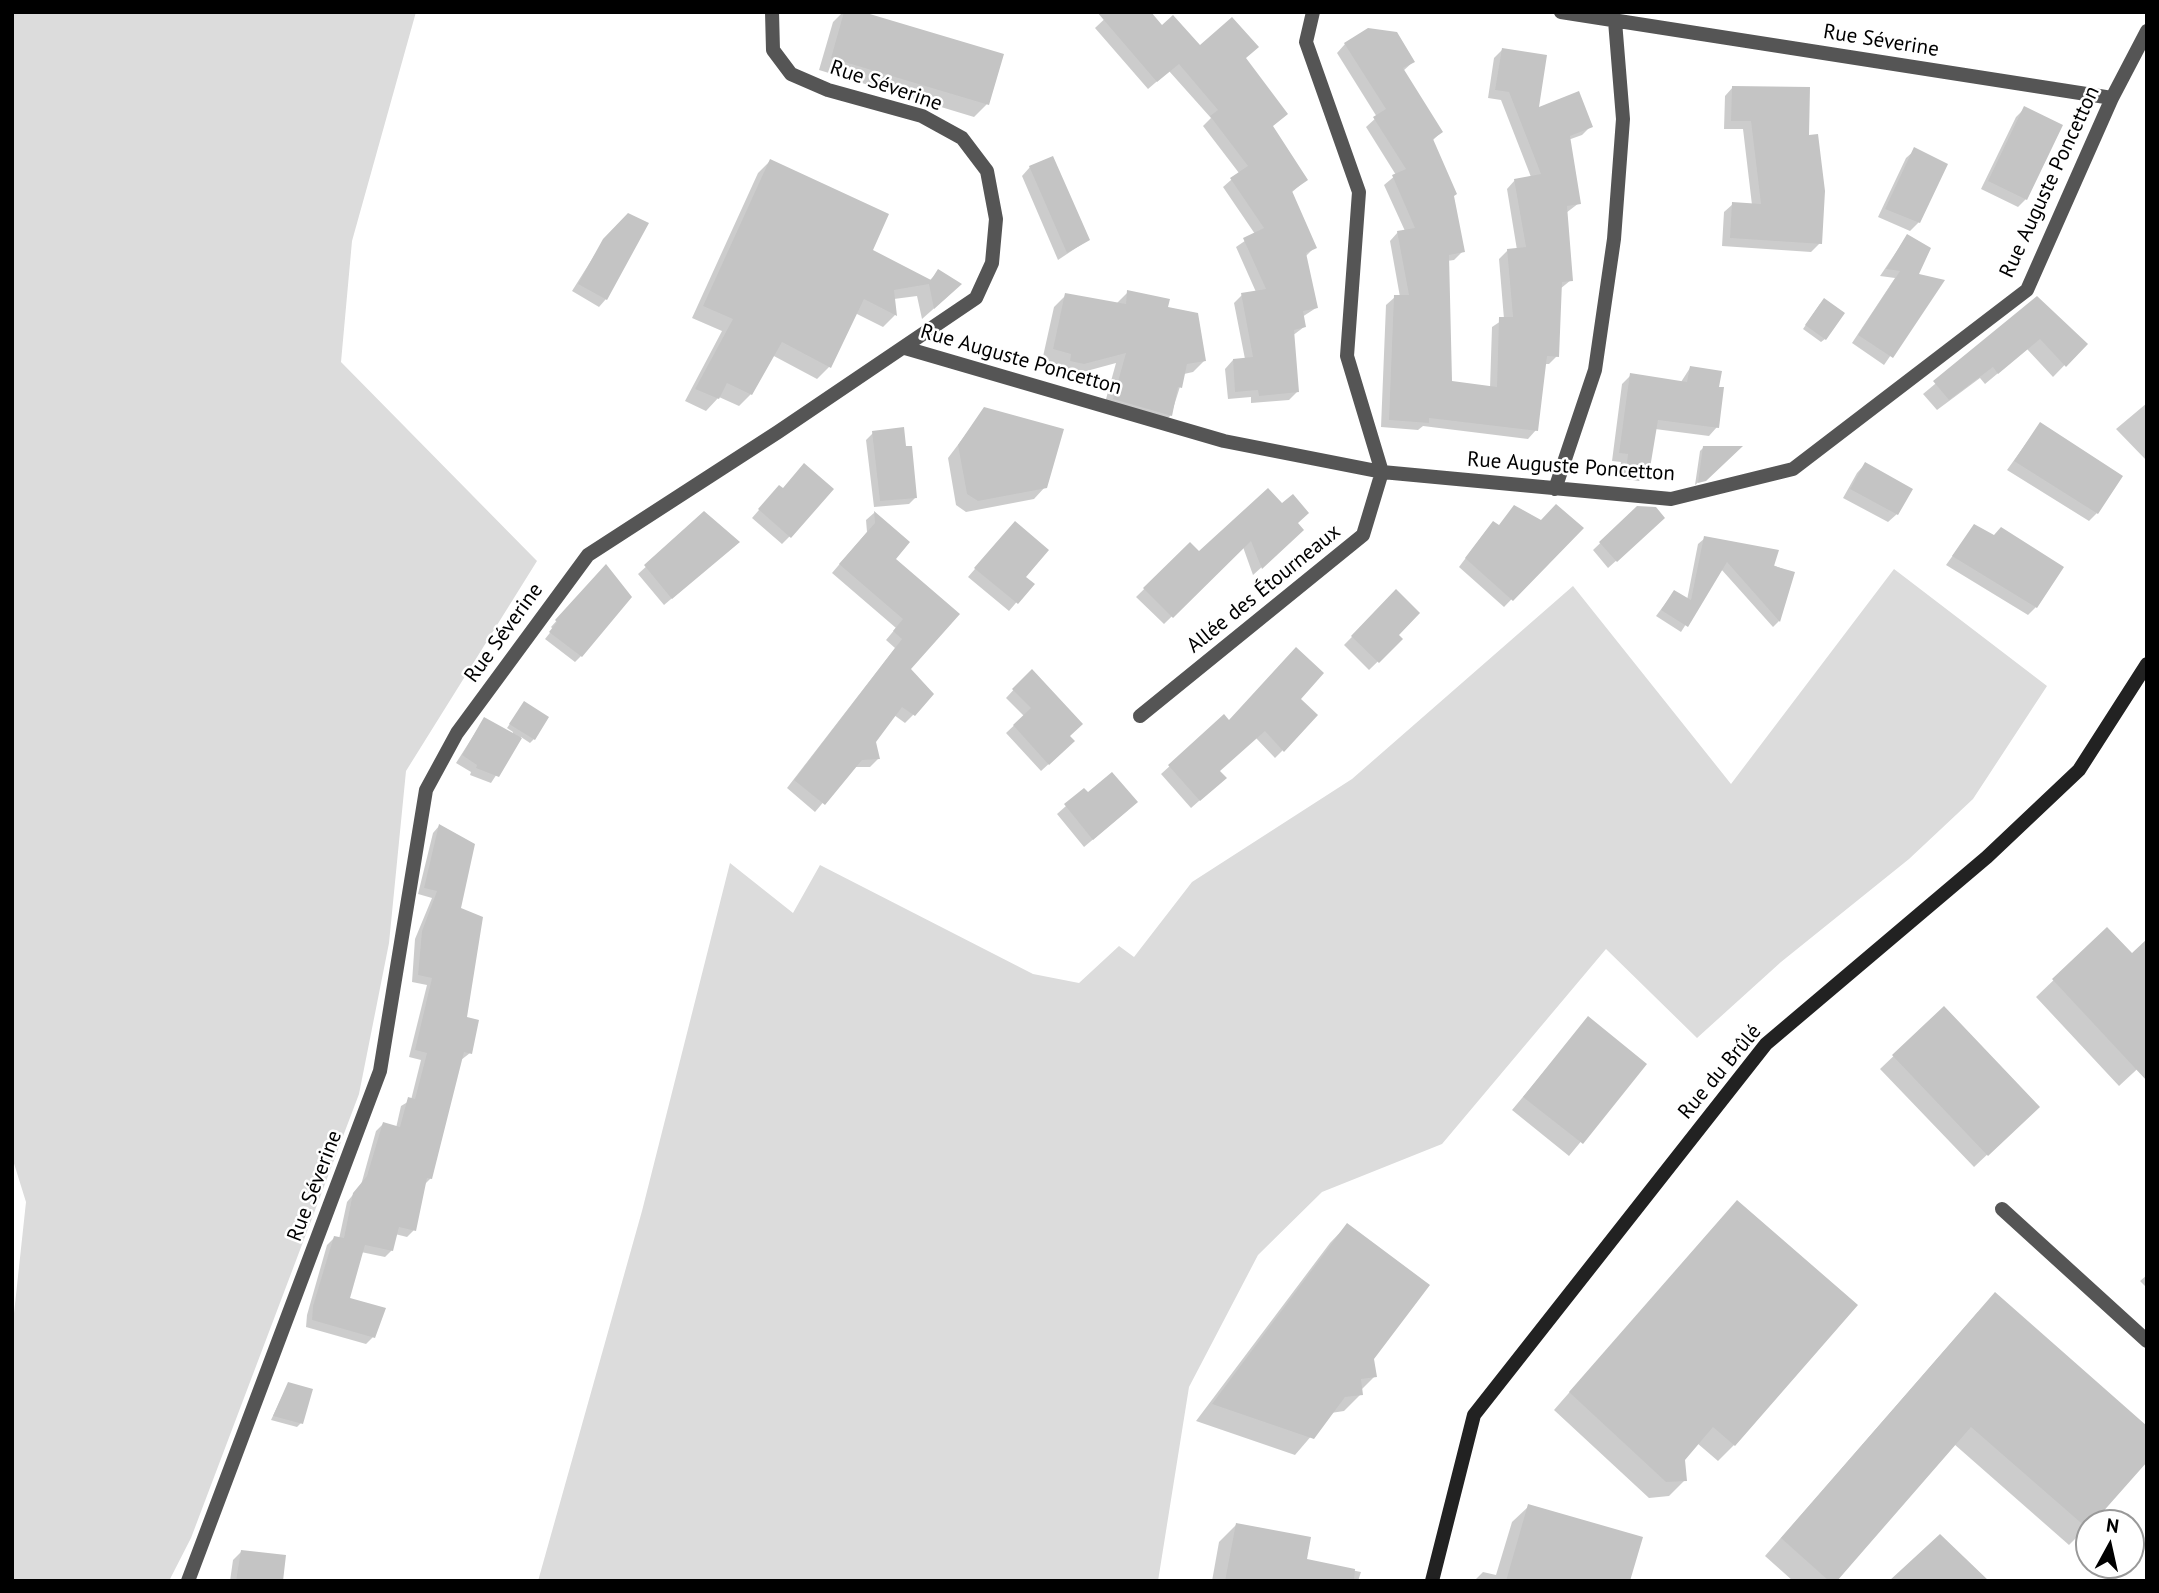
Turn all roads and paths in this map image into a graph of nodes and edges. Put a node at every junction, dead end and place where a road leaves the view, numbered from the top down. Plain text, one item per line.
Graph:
1 (772, 12) edge
2 (1313, 12) edge
3 (1560, 12) edge
4 (1615, 21) junction
5 (2147, 31) edge
6 (2112, 98) junction
7 (905, 348) junction
8 (1382, 472) junction
9 (1555, 489) junction
10 (2147, 664) edge
11 (1140, 716) dead end
12 (2002, 1209) dead end
13 (2147, 1341) edge
14 (188, 1581) edge
15 (1432, 1581) edge

1 - 7 street, Rue Séverine
2 - 8 street
3 - 4 street, Rue Séverine
4 - 6 street, Rue Séverine
4 - 9 street
5 - 6 street, Rue Auguste Poncetton
6 - 9 street, Rue Auguste Poncetton
7 - 8 street, Rue Auguste Poncetton
7 - 14 street, Rue Séverine
8 - 9 street, Rue Auguste Poncetton
8 - 11 street, Allée des Étourneaux
10 - 15 main road, Rue du Brûlé
12 - 13 street

